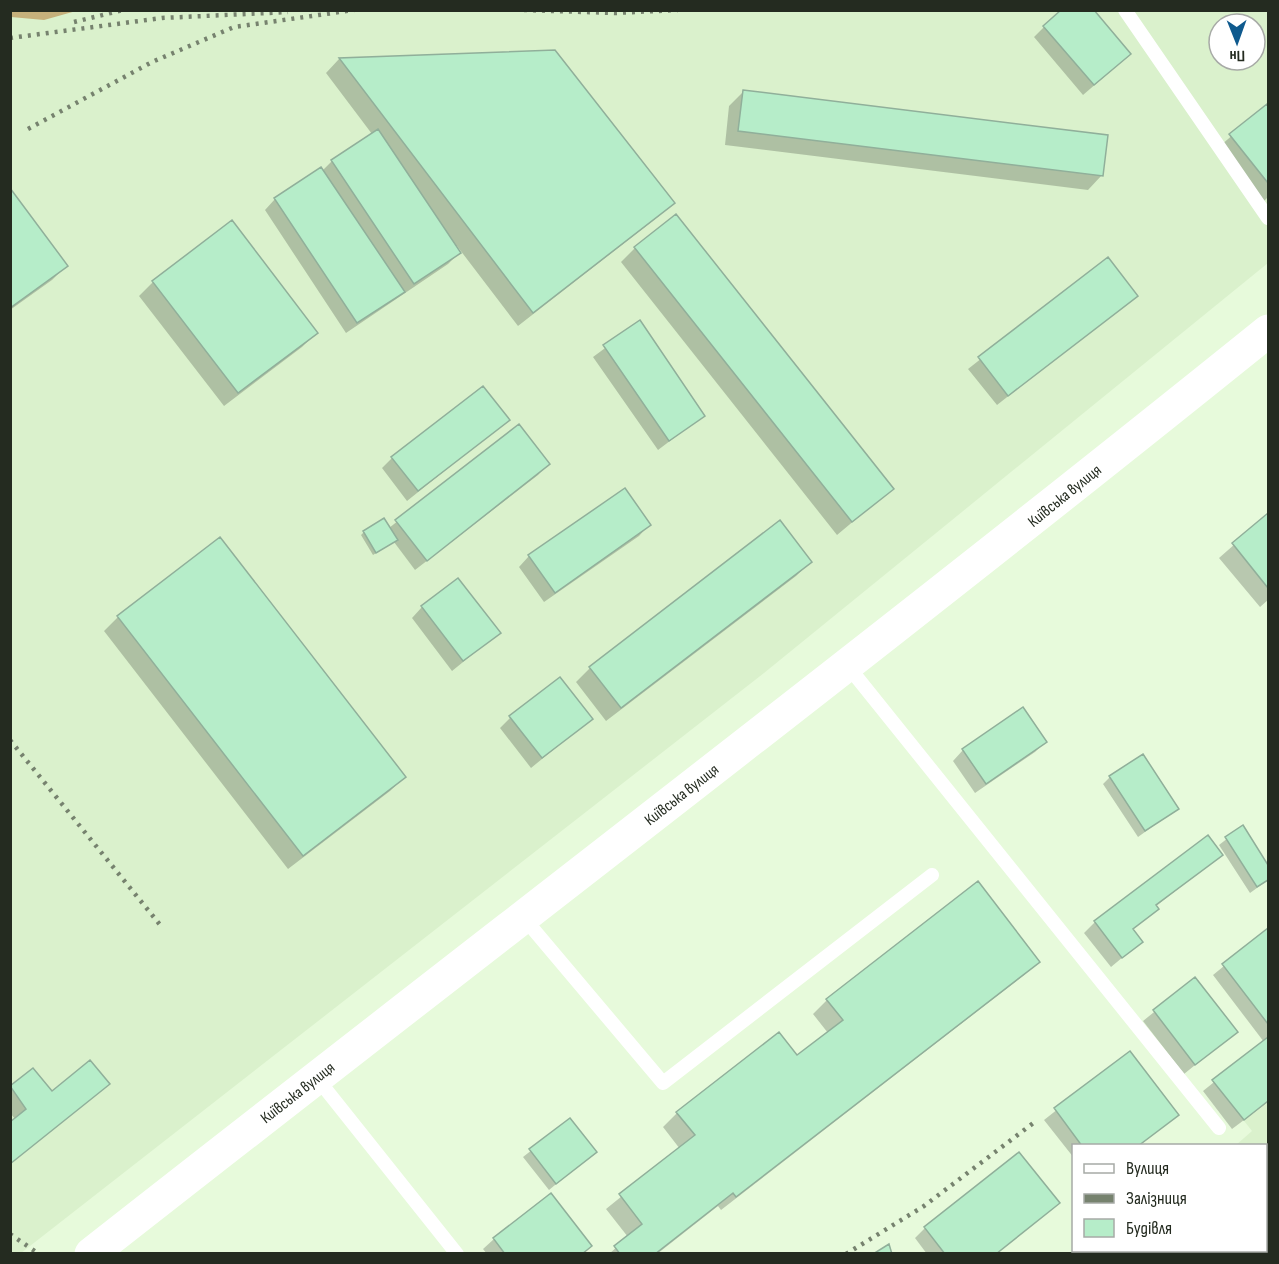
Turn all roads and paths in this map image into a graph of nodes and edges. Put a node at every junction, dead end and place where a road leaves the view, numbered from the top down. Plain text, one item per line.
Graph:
1 (1125, 10) edge
2 (1269, 218) edge
3 (1269, 331) edge
4 (846, 664) junction
5 (932, 875) dead end
6 (523, 917) junction
7 (316, 1077) junction
8 (1219, 1128) dead end
9 (91, 1254) edge
10 (457, 1254) edge

1 - 2 lane
3 - 4 main road, Київська вулиця
4 - 6 main road, Київська вулиця
4 - 8 lane
5 - 6 lane
6 - 7 main road, Київська вулиця
7 - 9 main road, Київська вулиця
7 - 10 lane

